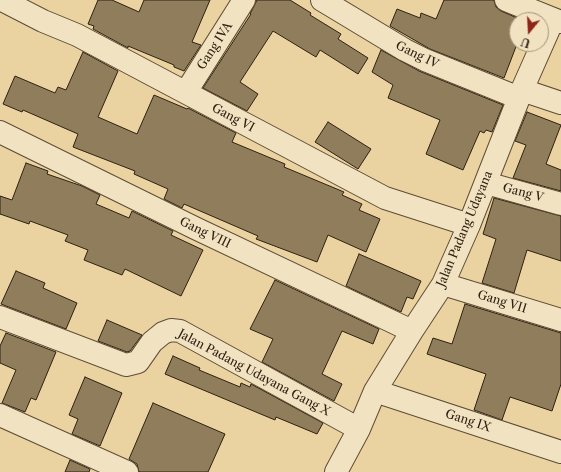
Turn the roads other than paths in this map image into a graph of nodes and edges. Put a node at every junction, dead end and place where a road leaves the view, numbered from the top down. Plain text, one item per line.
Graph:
1 (2, 0) edge
2 (244, 0) edge
3 (506, 0) edge
4 (332, 3) edge
5 (557, 21) edge
6 (186, 92) junction
7 (521, 94) junction
8 (561, 103) edge
9 (0, 132) edge
10 (486, 183) junction
11 (561, 204) edge
12 (469, 225) junction
13 (443, 284) junction
14 (0, 317) edge
15 (561, 320) edge
16 (412, 331) junction
17 (376, 391) junction
18 (0, 415) edge
19 (359, 429) junction
20 (561, 452) edge
21 (127, 472) edge
22 (336, 472) edge

1 - 6 street, Gang VI
2 - 6 street, Gang IVA
3 - 5 street
4 - 7 street, Gang IV
5 - 7 street, Jalan Padang Udayana
6 - 12 street, Gang VI
7 - 8 street, Gang IV
7 - 10 street, Jalan Padang Udayana
9 - 16 street, Gang VIII
10 - 11 street, Gang V
10 - 12 street, Jalan Padang Udayana
12 - 13 street, Jalan Padang Udayana
13 - 15 street, Gang VII
13 - 16 street, Jalan Padang Udayana
14 - 19 street, Jalan Padang Udayana Gang X
16 - 17 street, Jalan Padang Udayana
17 - 19 street, Jalan Padang Udayana
17 - 20 street, Gang IX
18 - 21 street
19 - 22 street, Jalan Padang Udayana

